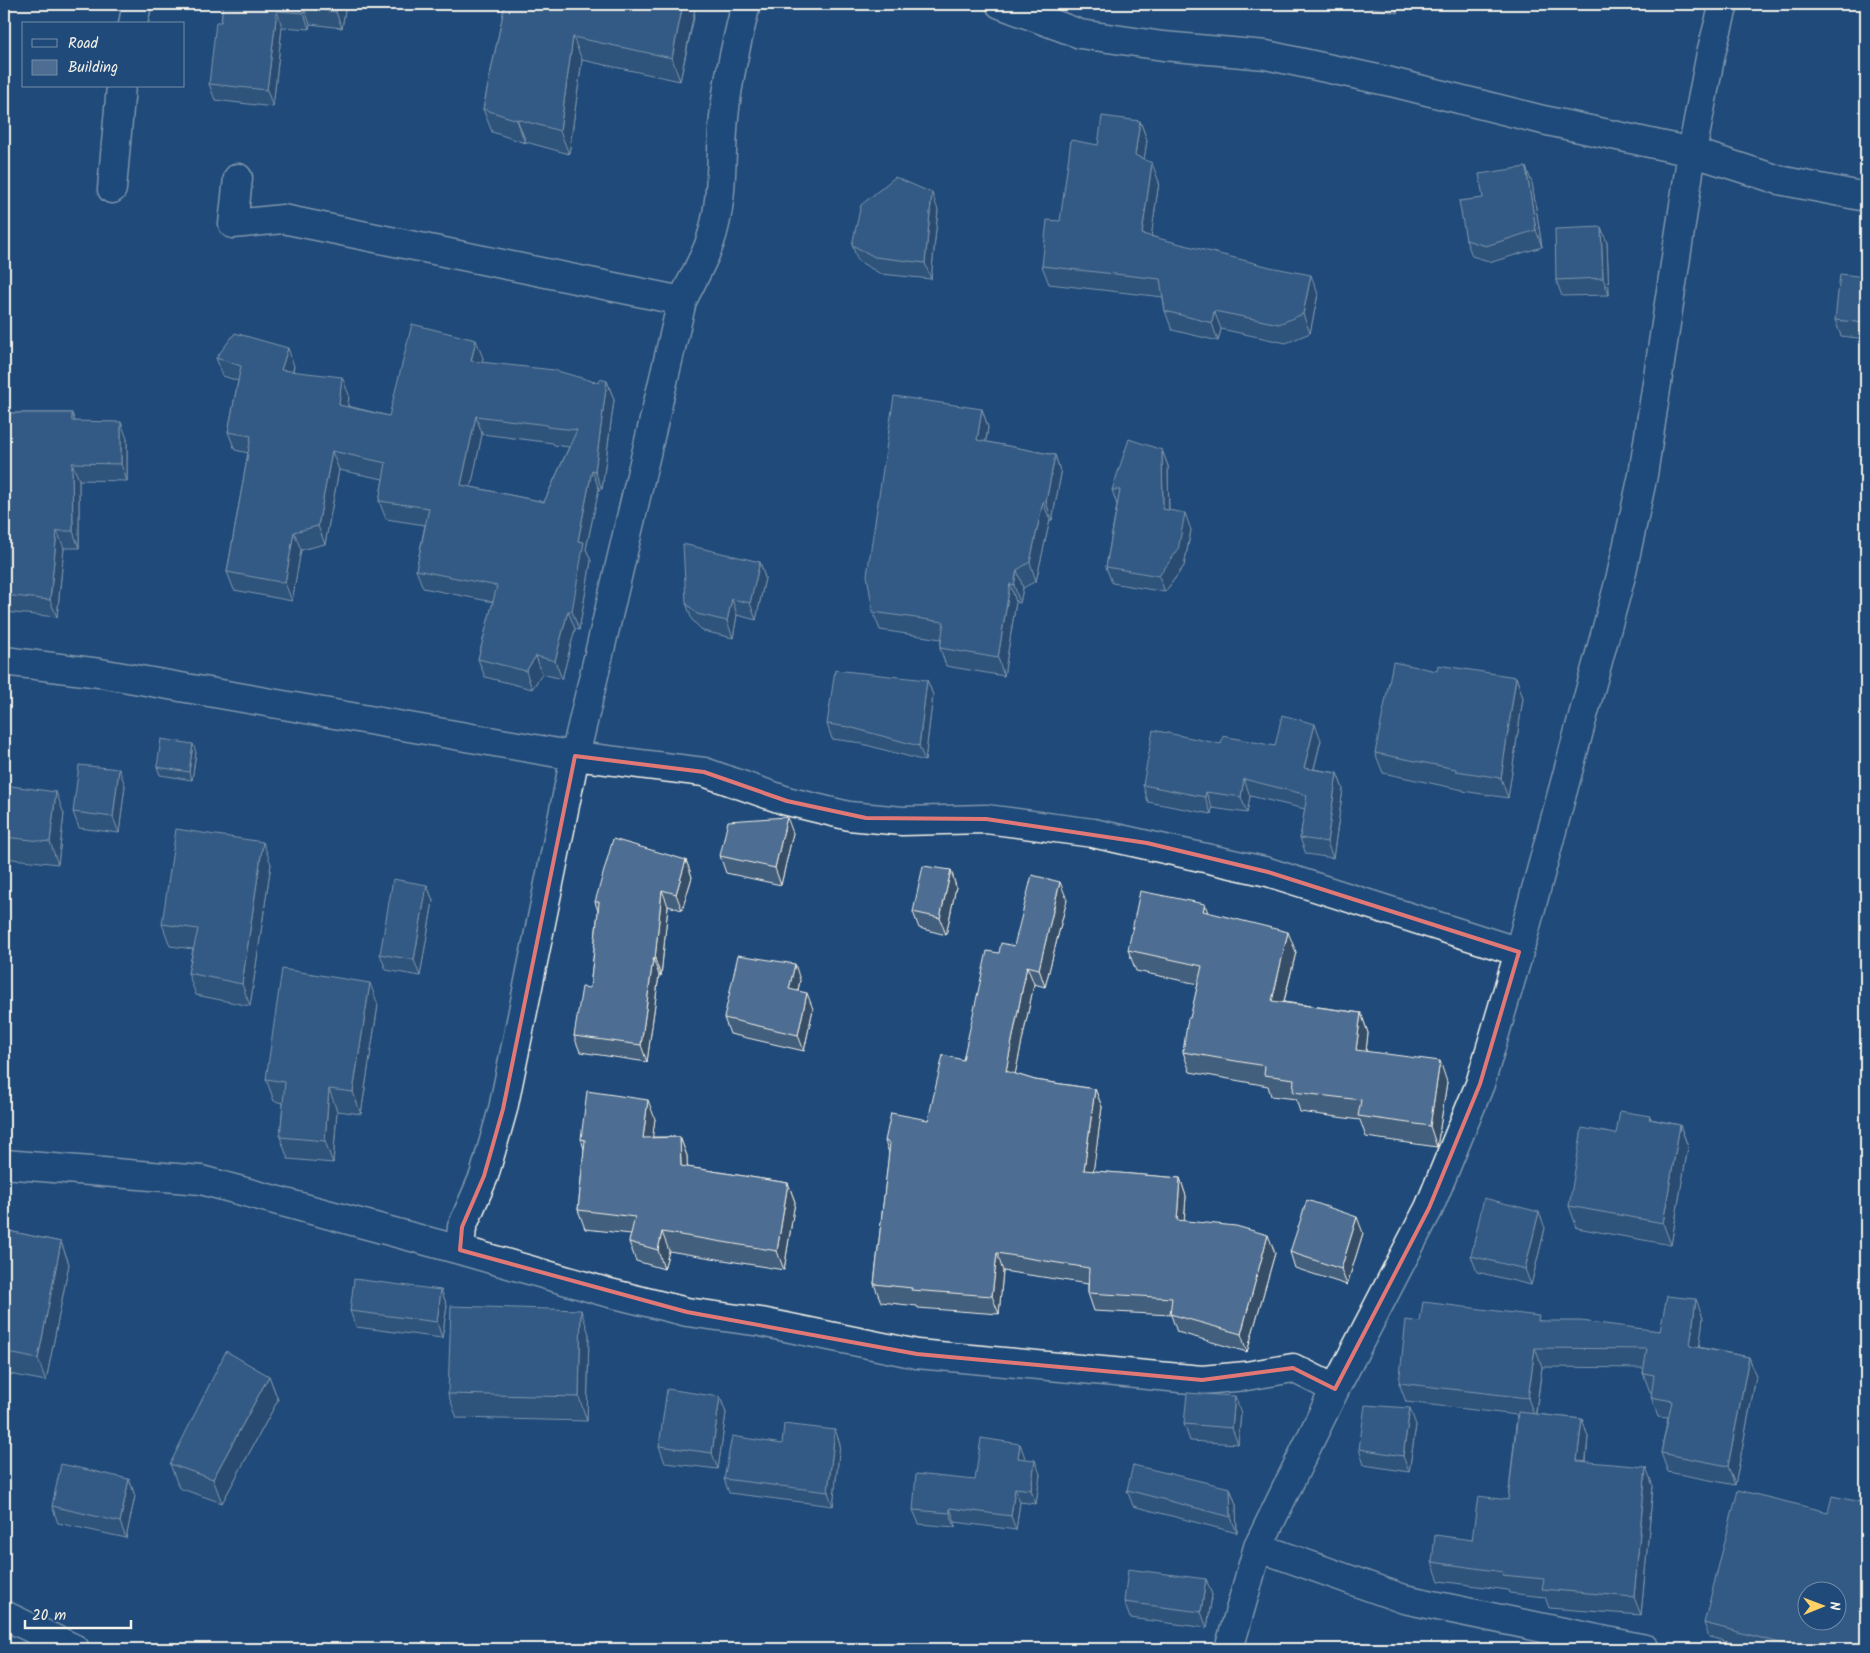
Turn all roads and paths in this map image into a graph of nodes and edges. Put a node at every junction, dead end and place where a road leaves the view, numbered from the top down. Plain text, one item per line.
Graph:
1 (137, 4) edge
2 (746, 4) edge
3 (1000, 4) edge
4 (1724, 4) edge
5 (133, 22) edge
6 (121, 88) edge
7 (1692, 152) junction
8 (238, 178) dead end
9 (112, 189) dead end
10 (1866, 197) edge
11 (682, 301) junction
12 (4, 661) edge
13 (575, 756) junction
14 (1519, 952) junction
15 (4, 1164) edge
16 (460, 1250) junction
17 (1335, 1389) junction
18 (1258, 1546) junction
19 (4, 1615) edge
20 (75, 1649) edge
21 (1229, 1649) edge
22 (1645, 1649) edge

1 - 5 street
2 - 11 street
3 - 7 street
4 - 7 street
6 - 9 street
7 - 10 street
7 - 14 street
8 - 11 street
11 - 13 street
12 - 13 street
13 - 14 street
13 - 16 street
14 - 17 street
15 - 16 street
16 - 17 street
17 - 18 street
18 - 21 street
18 - 22 street
19 - 20 street

